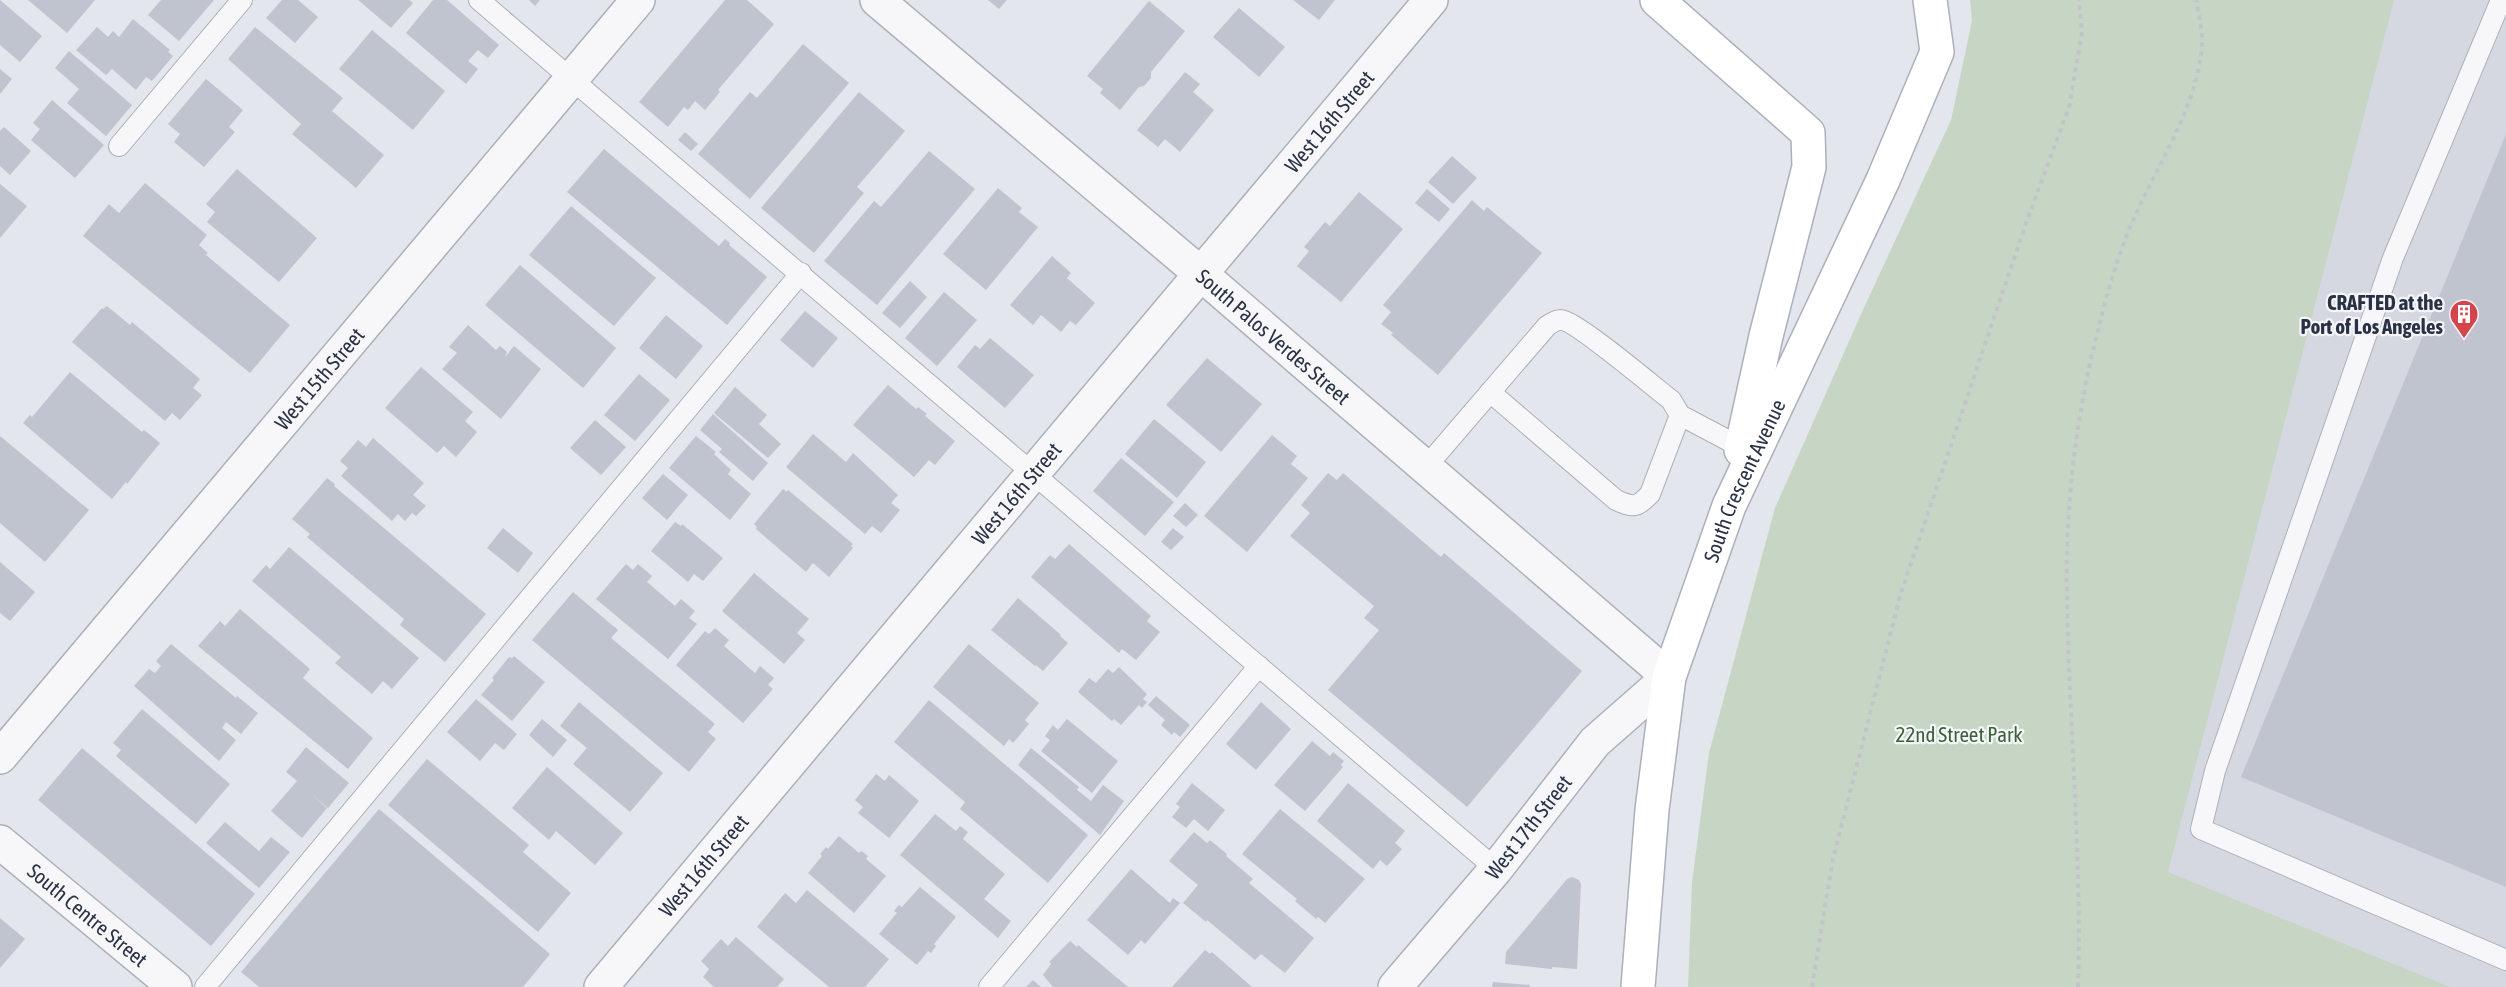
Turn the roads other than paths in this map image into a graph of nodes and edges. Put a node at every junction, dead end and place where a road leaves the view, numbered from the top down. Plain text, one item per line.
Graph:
1 (242, 0) edge
2 (479, 0) edge
3 (638, 0) edge
4 (877, 0) edge
5 (1431, 0) edge
6 (1657, 0) edge
7 (1930, 0) edge
8 (2501, 0) edge
9 (572, 78) junction
10 (119, 146) dead end
11 (801, 273) junction
12 (1201, 274) junction
13 (1490, 392) junction
14 (1680, 415) junction
15 (1747, 451) junction
16 (1425, 468) junction
17 (1032, 474) junction
18 (1259, 666) junction
19 (1669, 677) junction
20 (0, 757) edge
21 (0, 842) edge
22 (1496, 869) junction
23 (2506, 960) edge
24 (175, 987) edge
25 (205, 987) edge
26 (601, 987) edge
27 (989, 987) edge
28 (1395, 987) edge
29 (1638, 987) edge

1 - 10 lane
2 - 9 lane
3 - 9 street, West 15th Street
4 - 12 street, South Palos Verdes Street
5 - 12 street, West 16th Street
6 - 15 street
7 - 15 street, South Crescent Avenue
8 - 23 lane
9 - 11 lane
9 - 20 street, West 15th Street
11 - 17 lane
11 - 25 lane
12 - 16 street, South Palos Verdes Street
12 - 17 street, West 16th Street
13 - 14 lane
13 - 14 lane
13 - 16 lane
14 - 15 lane
15 - 19 street, South Crescent Avenue
16 - 19 street, South Palos Verdes Street
17 - 18 lane
17 - 26 street, West 16th Street
18 - 22 lane
18 - 27 lane
19 - 22 street, West 17th Street
19 - 29 street, South Crescent Avenue
21 - 24 street, South Centre Street
22 - 28 street, West 17th Street

